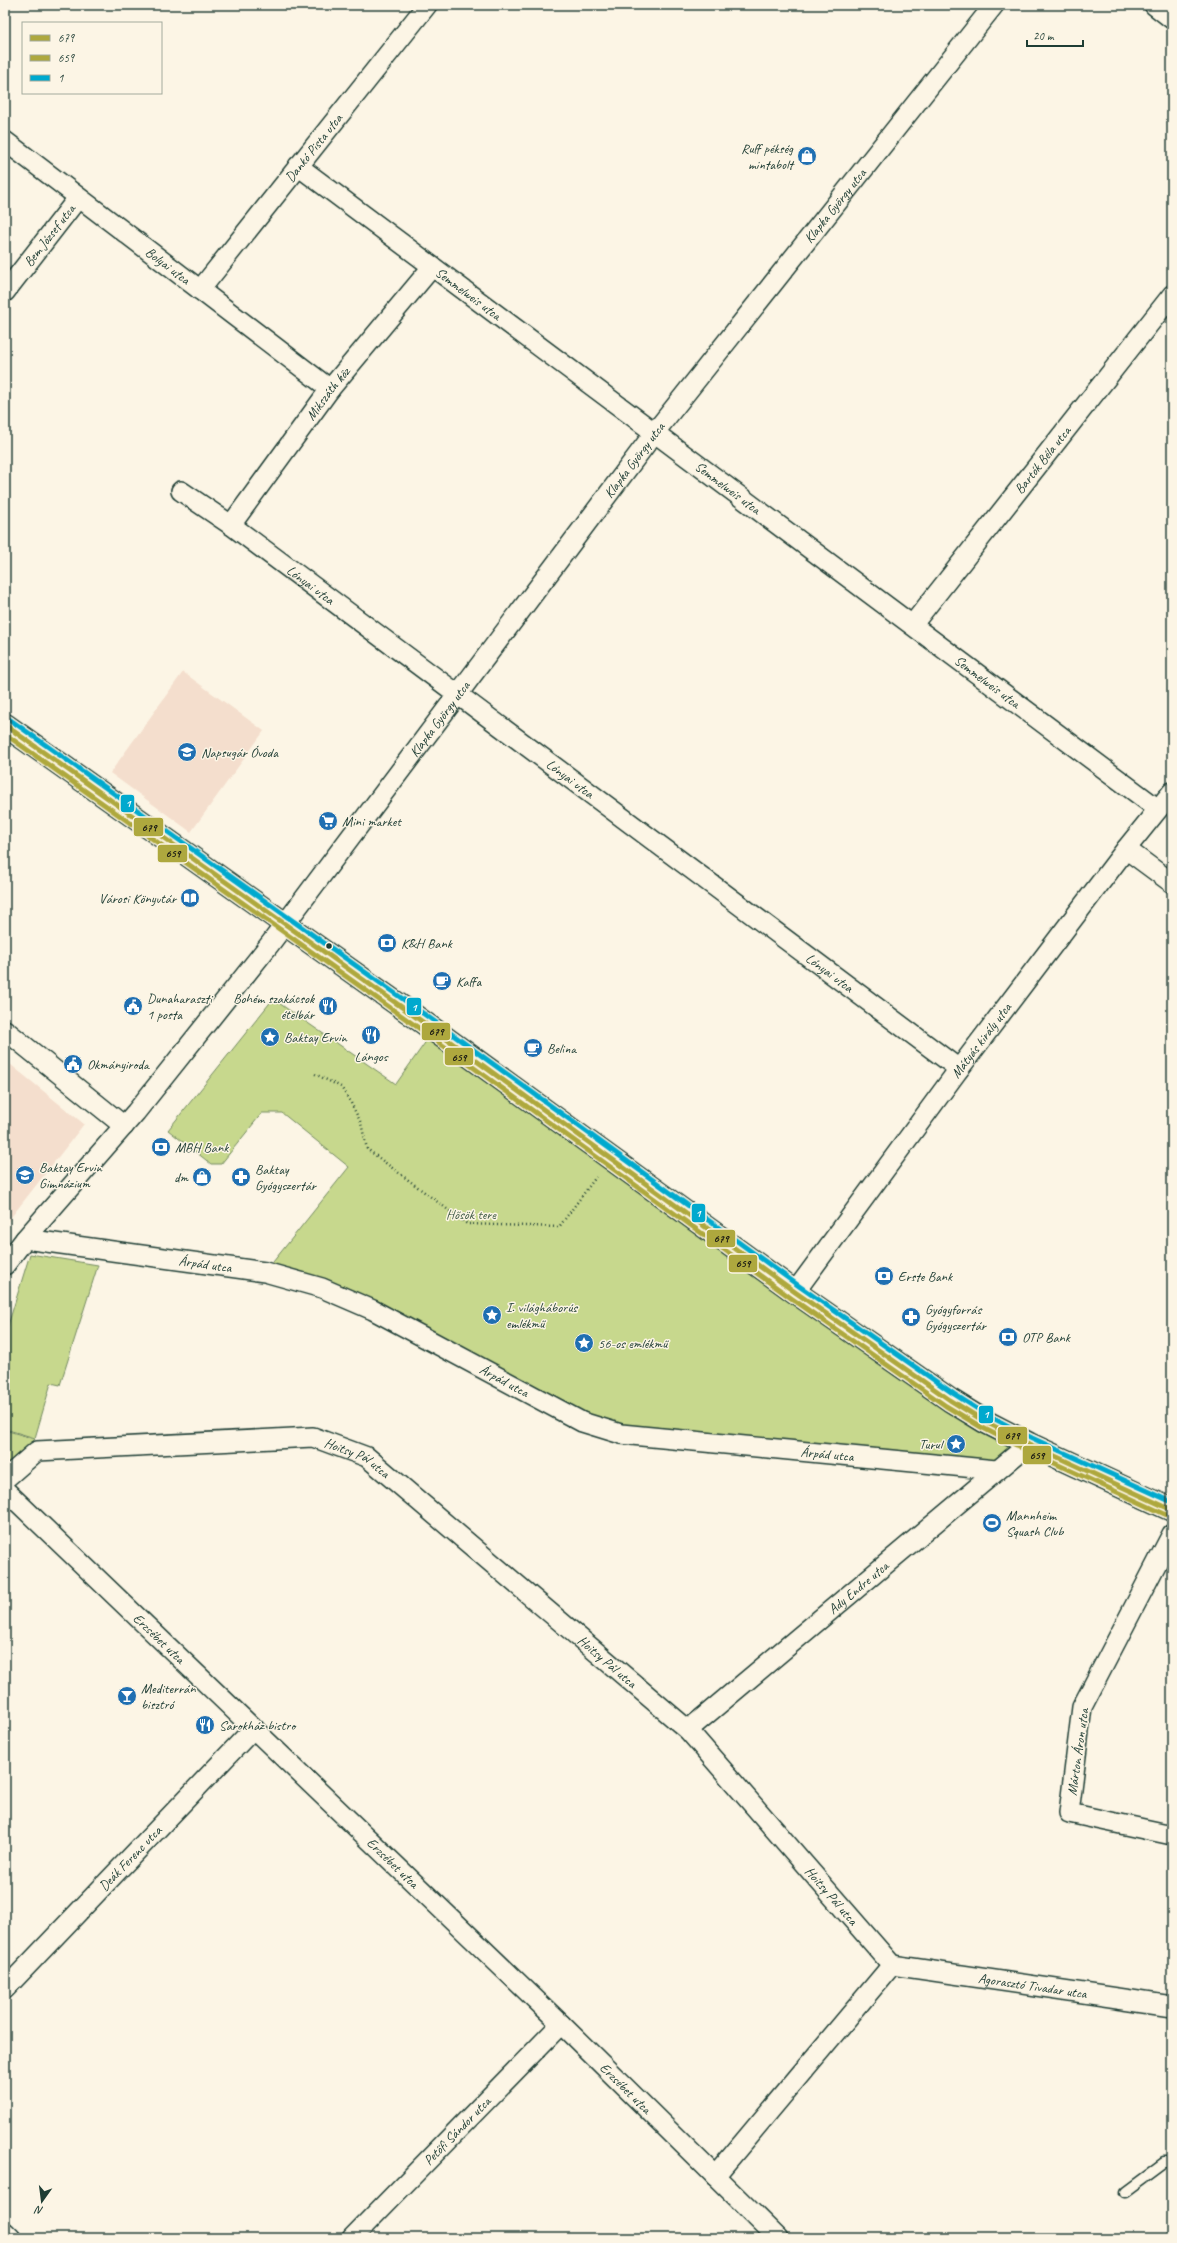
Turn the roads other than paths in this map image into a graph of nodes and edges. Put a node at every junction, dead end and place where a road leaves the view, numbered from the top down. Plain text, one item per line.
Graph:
1 (427, 5) edge
2 (994, 5) edge
3 (1154, 5) edge
4 (1172, 19) edge
5 (5, 141) edge
6 (298, 166) junction
7 (78, 198) junction
8 (432, 267) junction
9 (200, 290) junction
10 (5, 292) edge
11 (1172, 295) edge
12 (330, 389) junction
13 (656, 432) junction
14 (181, 491) dead end
15 (231, 525) junction
16 (913, 624) junction
17 (457, 695) junction
18 (5, 725) edge
19 (1172, 792) edge
20 (1158, 809) junction
21 (1126, 849) junction
22 (1172, 883) edge
23 (285, 924) junction
24 (5, 1030) edge
25 (959, 1069) junction
26 (124, 1126) junction
27 (25, 1239) junction
28 (5, 1264) edge
29 (795, 1292) junction
30 (1029, 1444) junction
31 (996, 1470) junction
32 (5, 1478) edge
33 (5, 1490) edge
34 (1172, 1510) edge
35 (1172, 1534) edge
36 (254, 1728) junction
37 (688, 1730) junction
38 (1172, 1835) edge
39 (892, 1966) junction
40 (5, 1989) edge
41 (1172, 2006) edge
42 (561, 2024) junction
43 (1172, 2163) edge
44 (715, 2176) junction
45 (1125, 2192) dead end
46 (5, 2232) edge
47 (11, 2238) edge
48 (352, 2238) edge
49 (778, 2238) edge

1 - 6 street, Dankó Pista utca
2 - 13 street, Klapka György utca
3 - 4 street
5 - 7 street, Bolyai utca
6 - 8 street, Semmelweis utca
6 - 9 street, Dankó Pista utca
7 - 9 street, Bolyai utca
7 - 10 street, Bem József utca
8 - 12 street, Mikszáth köz
8 - 13 street, Semmelweis utca
9 - 12 street, Bolyai utca
11 - 16 street, Bartók Béla utca
12 - 15 street, Mikszáth köz
13 - 16 street, Semmelweis utca
13 - 17 street, Klapka György utca
14 - 15 street, Lónyai utca
15 - 17 street, Lónyai utca
16 - 20 street, Semmelweis utca
17 - 23 street, Klapka György utca
17 - 25 street, Lónyai utca
18 - 23 main road
19 - 20 street, Mátyás király utca
20 - 21 street, Mátyás király utca
21 - 22 street
21 - 25 street, Mátyás király utca
23 - 26 street, Klapka György utca
23 - 29 main road
24 - 26 street
25 - 29 street, Mátyás király utca
26 - 27 street, Klapka György utca
27 - 28 street, Klapka György utca
27 - 31 street, Árpád utca
29 - 30 main road
30 - 31 street, Ady Endre utca
30 - 34 main road
31 - 37 street, Ady Endre utca
32 - 37 street, Hoitsy Pál utca
33 - 36 street, Erzsébet utca
35 - 38 street, Márton Áron utca
36 - 40 street, Deák Ferenc utca
36 - 42 street, Erzsébet utca
37 - 39 street, Hoitsy Pál utca
39 - 41 street, Agorasztó Tivadar utca
39 - 44 street
42 - 44 street, Erzsébet utca
42 - 48 street, Petőfi Sándor utca
43 - 45 lane
44 - 49 street, Erzsébet utca
46 - 47 street

